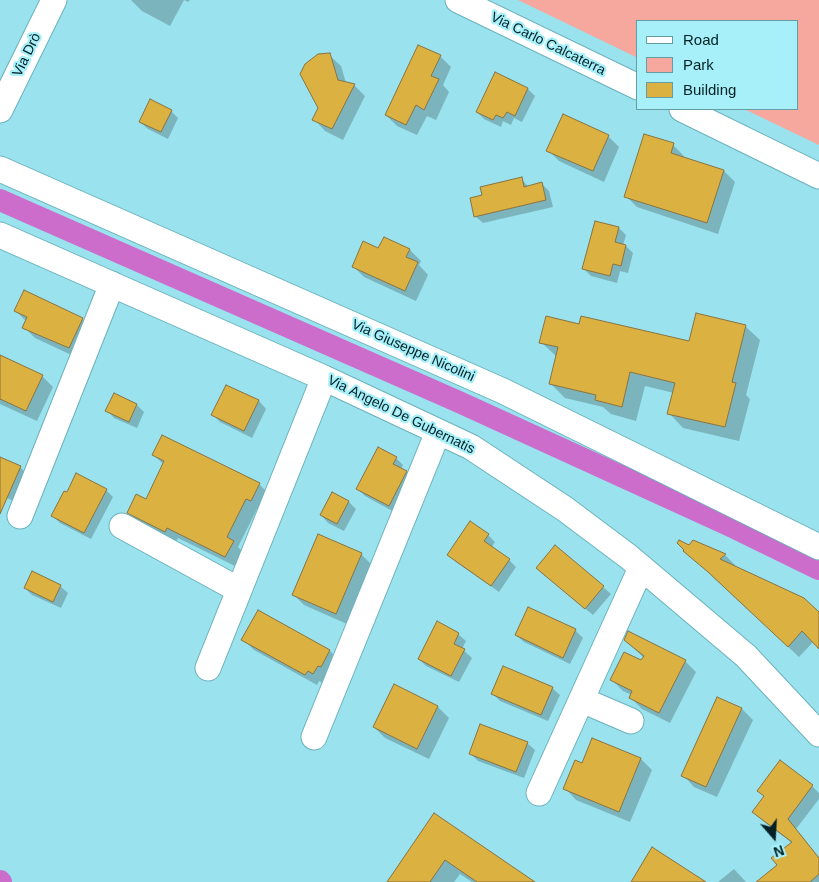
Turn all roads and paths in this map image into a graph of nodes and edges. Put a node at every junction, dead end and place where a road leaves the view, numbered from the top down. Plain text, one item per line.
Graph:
1 (54, 0) edge
2 (458, 0) edge
3 (636, 86) edge
4 (0, 110) edge
5 (684, 110) edge
6 (0, 169) edge
7 (819, 176) edge
8 (0, 235) edge
9 (112, 284) junction
10 (324, 378) junction
11 (438, 432) junction
12 (20, 516) dead end
13 (122, 526) dead end
14 (819, 547) edge
15 (641, 568) junction
16 (239, 590) junction
17 (208, 668) dead end
18 (582, 700) junction
19 (631, 721) dead end
20 (819, 734) edge
21 (314, 737) dead end
22 (539, 793) dead end

1 - 4 street, Via Drò
2 - 3 street, Via Carlo Calcaterra
5 - 7 street
6 - 14 street, Via Giuseppe Nicolini
8 - 9 street, Via Angelo De Gubernatis
9 - 10 street, Via Angelo De Gubernatis
9 - 12 street
10 - 11 street, Via Angelo De Gubernatis
10 - 16 street
11 - 15 street, Via Angelo De Gubernatis
11 - 21 street
13 - 16 street
15 - 18 street
15 - 20 street, Via Angelo De Gubernatis
16 - 17 street
18 - 19 street
18 - 22 street

